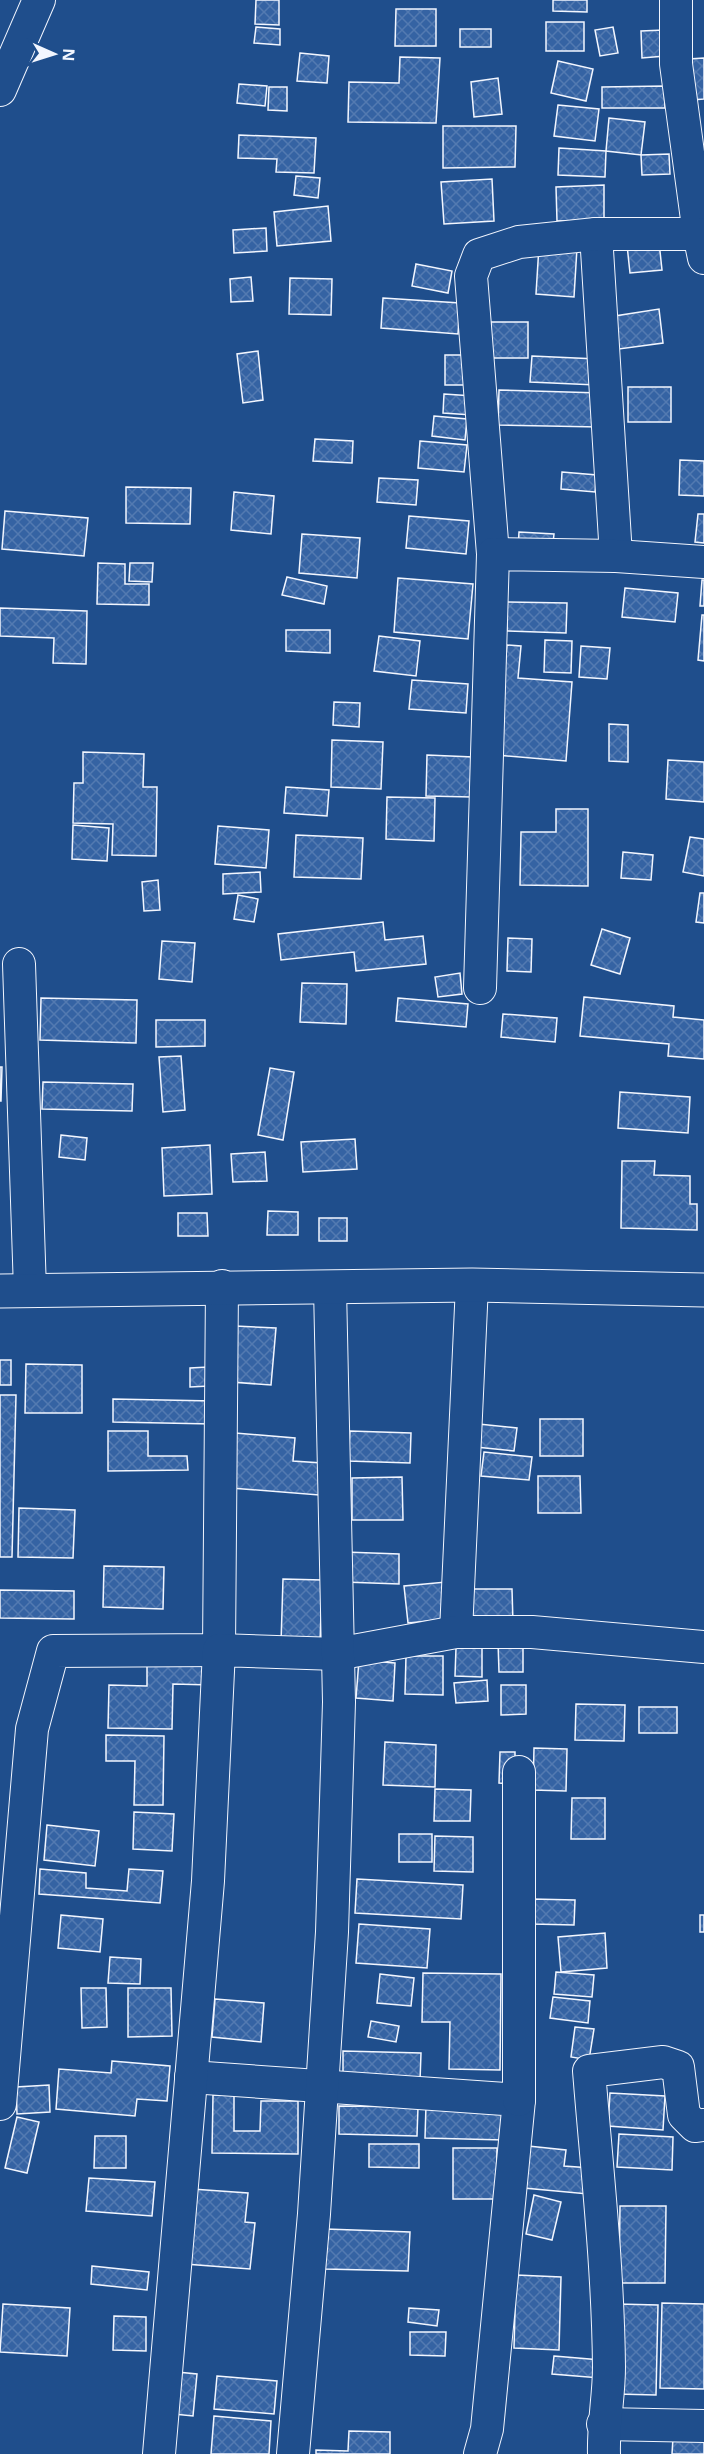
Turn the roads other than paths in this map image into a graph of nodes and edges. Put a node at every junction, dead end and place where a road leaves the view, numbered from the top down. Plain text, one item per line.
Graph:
1 (39, 0) edge
2 (676, 0) edge
3 (0, 90) edge
4 (596, 234) junction
5 (701, 246) edge
6 (493, 554) junction
7 (616, 556) junction
8 (704, 562) edge
9 (19, 964) dead end
10 (480, 988) dead end
11 (472, 1285) junction
12 (222, 1286) junction
13 (330, 1288) junction
14 (704, 1290) edge
15 (15, 1291) edge
16 (456, 1632) junction
17 (704, 1647) edge
18 (219, 1650) junction
19 (336, 1654) junction
20 (519, 1772) dead end
21 (191, 2077) junction
22 (323, 2087) junction
23 (519, 2100) junction
24 (0, 2104) edge
25 (704, 2126) edge
26 (704, 2426) edge
27 (604, 2439) edge
28 (159, 2454) edge
29 (293, 2454) edge
30 (480, 2454) edge

1 - 3 street
2 - 5 street
4 - 5 street
4 - 6 street
4 - 7 street
6 - 7 street
6 - 10 street
7 - 8 street
9 - 15 street
11 - 13 street
11 - 14 street
11 - 16 street
12 - 13 street
12 - 15 street
12 - 18 street
13 - 19 street
16 - 17 street
16 - 19 street
18 - 19 street
18 - 21 street
18 - 24 street
19 - 22 street
20 - 23 street
21 - 22 street
21 - 28 street
22 - 23 street
22 - 29 street
23 - 30 street
25 - 27 street
26 - 27 street

